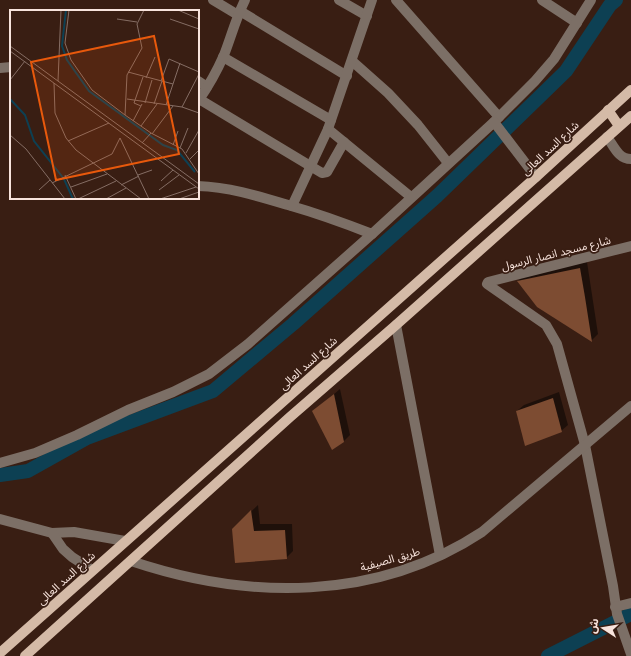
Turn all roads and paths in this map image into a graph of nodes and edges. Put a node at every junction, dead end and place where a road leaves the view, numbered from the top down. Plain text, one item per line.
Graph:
1 (213, 0) edge
2 (245, 0) edge
3 (339, 0) edge
4 (372, 0) edge
5 (396, 0) edge
6 (542, 0) edge
7 (591, 0) edge
8 (239, 13) junction
9 (367, 16) junction
10 (577, 23) junction
11 (223, 57) junction
12 (352, 61) junction
13 (10, 67) edge
14 (0, 68) edge
15 (347, 76) junction
16 (199, 82) edge
17 (207, 87) junction
18 (631, 90) edge
19 (199, 100) edge
20 (608, 110) junction
21 (631, 116) edge
22 (497, 122) junction
23 (329, 125) junction
24 (619, 126) junction
25 (608, 137) junction
26 (344, 142) junction
27 (631, 159) edge
28 (448, 163) junction
29 (310, 167) junction
30 (536, 177) junction
31 (199, 186) edge
32 (411, 197) junction
33 (292, 206) junction
34 (372, 234) junction
35 (631, 246) edge
36 (396, 325) junction
37 (281, 404) junction
38 (631, 406) edge
39 (290, 417) junction
40 (585, 445) junction
41 (0, 463) edge
42 (0, 519) edge
43 (52, 532) junction
44 (125, 541) junction
45 (440, 555) junction
46 (131, 561) junction
47 (92, 570) junction
48 (631, 603) edge
49 (616, 611) junction
50 (0, 654) edge
51 (631, 654) edge
52 (25, 656) edge

1 - 8 street
2 - 8 street
3 - 9 street
4 - 9 street
5 - 22 street
6 - 10 street
7 - 10 street
8 - 11 street
8 - 15 street
9 - 12 street
10 - 22 street
11 - 17 street
11 - 23 street
12 - 15 street
12 - 28 street
13 - 14 street
15 - 23 street
16 - 17 street
17 - 19 street
18 - 20 main road, شارع السد العالى
19 - 29 street
20 - 24 main road
20 - 30 main road, شارع السد العالى
21 - 24 main road
22 - 28 street
22 - 30 street
23 - 26 street
23 - 29 street
24 - 25 main road
25 - 27 street
25 - 36 main road
26 - 29 street
26 - 32 street
28 - 32 street
29 - 33 street
30 - 37 main road, شارع السد العالى
31 - 33 street
32 - 34 street
33 - 34 street
34 - 41 street
35 - 40 street, شارع مسجد انصار الرسول
36 - 39 main road
36 - 45 street
37 - 39 main road
37 - 44 main road, شارع السد العالى
38 - 40 street, طريق الصيفية
39 - 46 main road
40 - 45 street, طريق الصيفية
40 - 49 street
42 - 43 street
43 - 44 street
43 - 47 street
44 - 47 main road, شارع السد العالى
45 - 46 street, طريق الصيفية
46 - 52 main road
47 - 50 main road, شارع السد العالى
48 - 49 street
49 - 51 street

